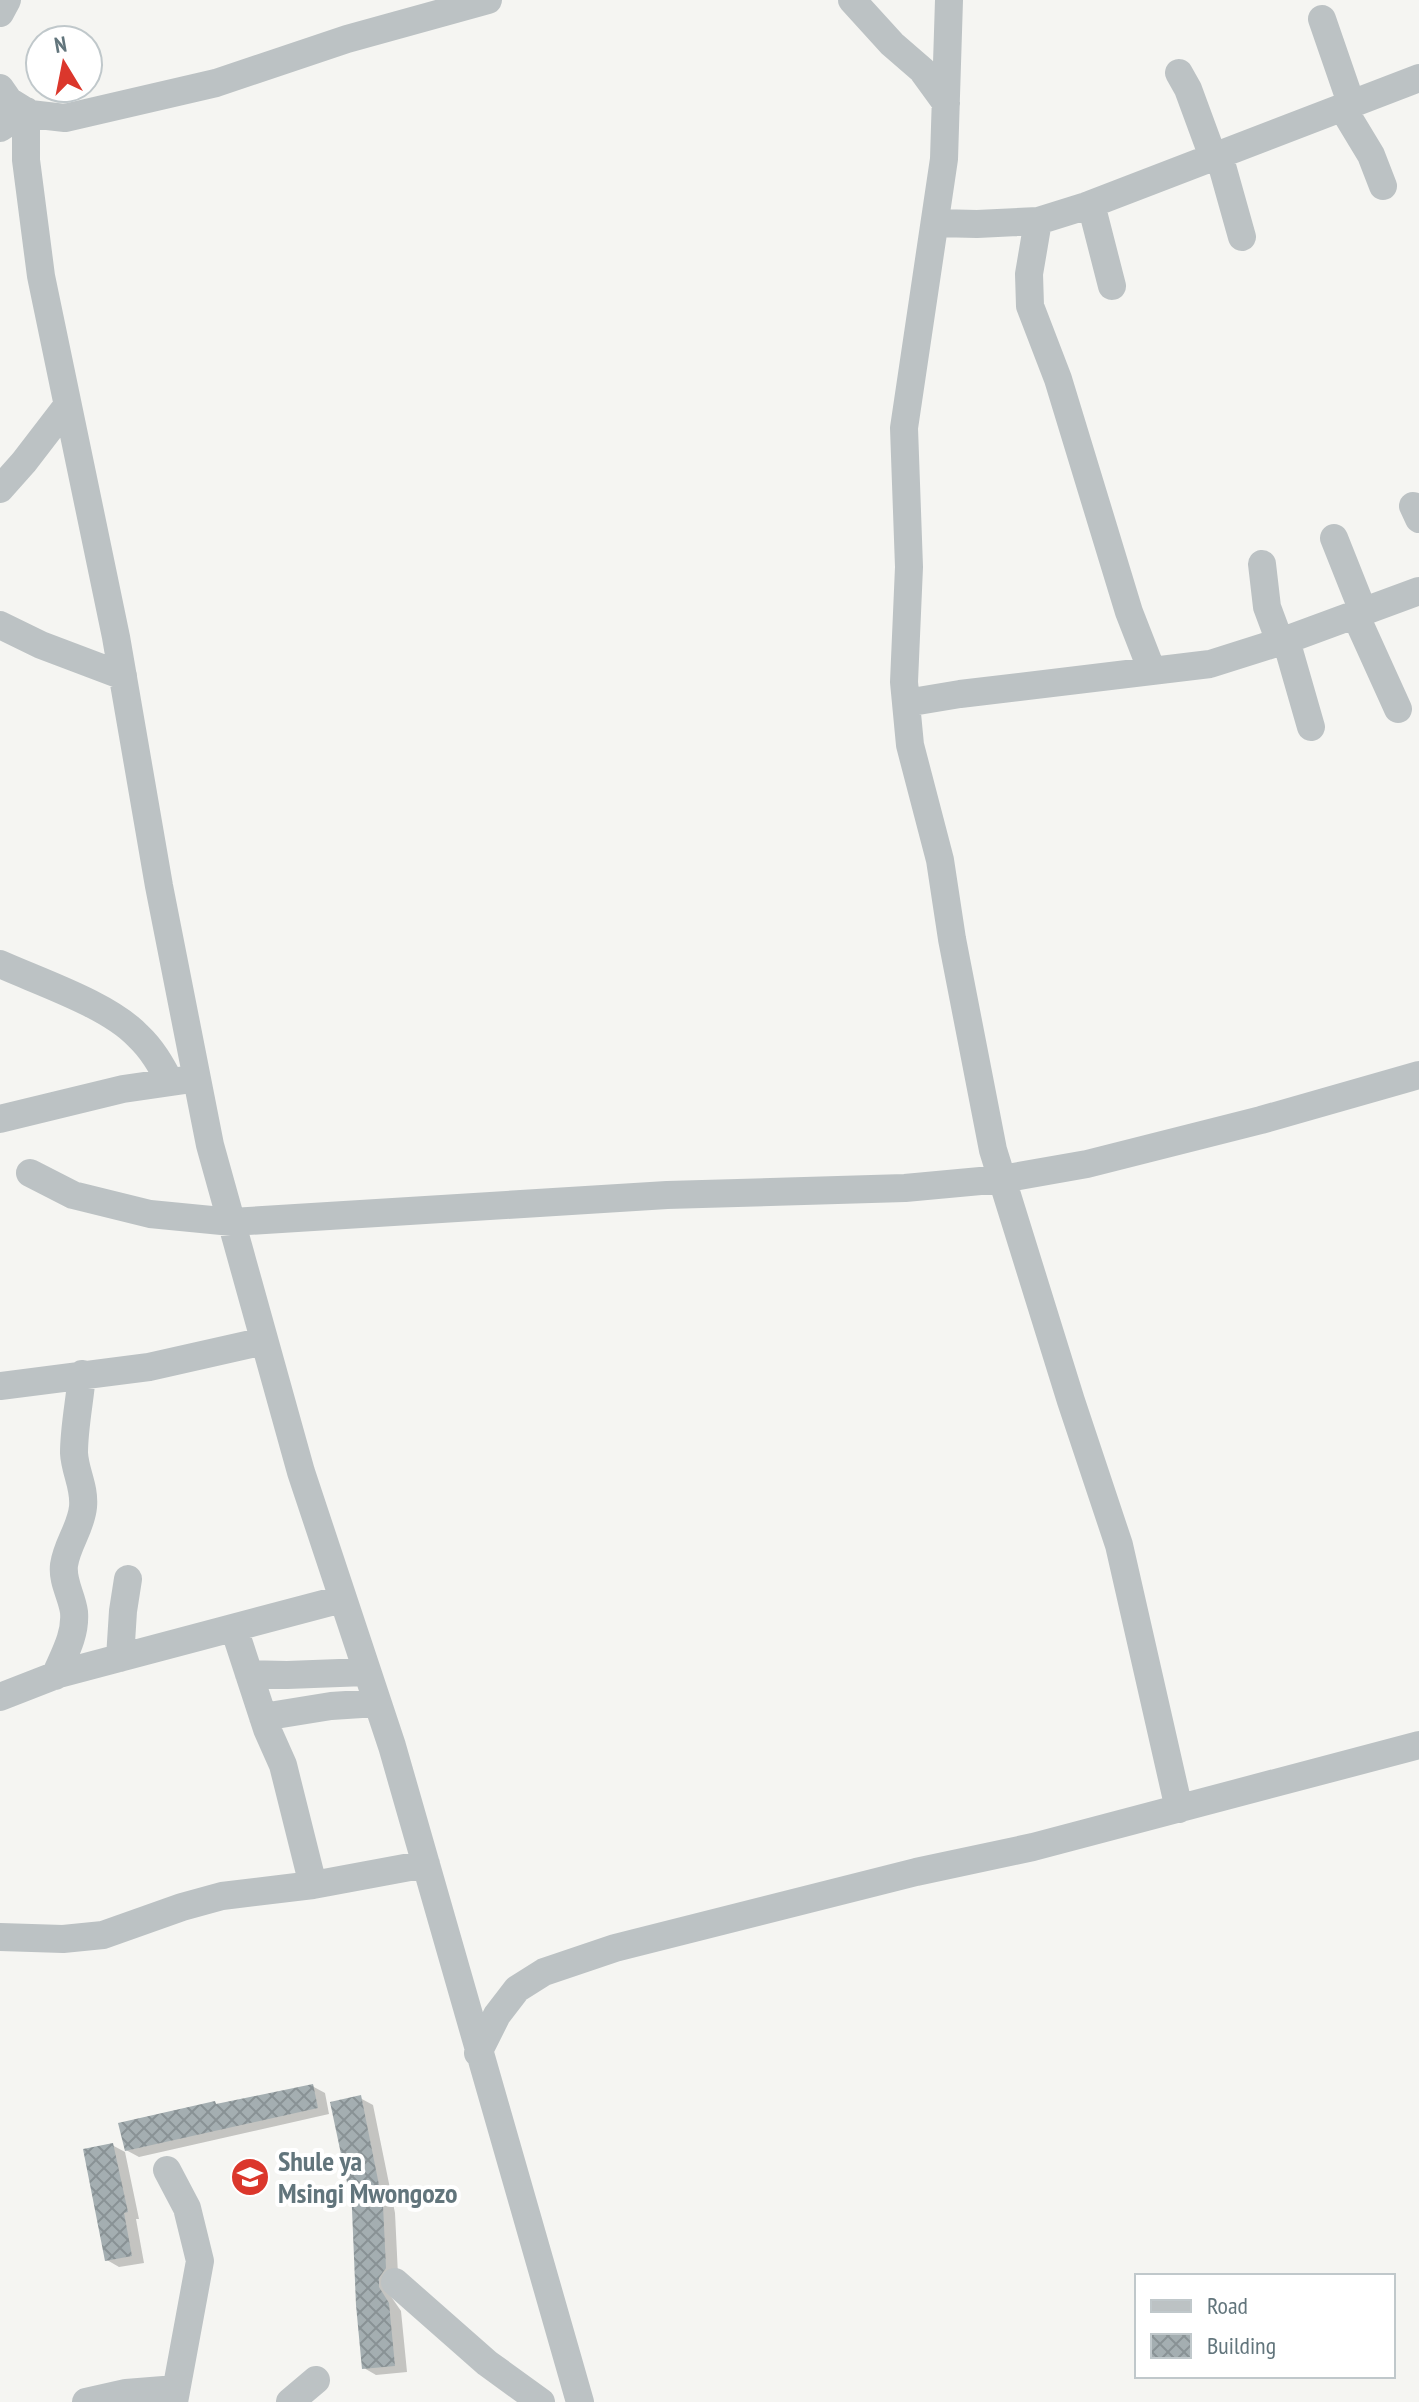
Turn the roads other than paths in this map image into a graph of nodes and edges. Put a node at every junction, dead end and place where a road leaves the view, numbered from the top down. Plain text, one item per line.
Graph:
1 (488, 0) edge
2 (852, 0) edge
3 (949, 0) edge
4 (4, 1) edge
5 (0, 13) edge
6 (1322, 19) dead end
7 (1179, 73) dead end
8 (1419, 78) edge
9 (0, 88) edge
10 (946, 103) junction
11 (1346, 105) junction
12 (26, 111) junction
13 (0, 128) edge
14 (1216, 156) junction
15 (1383, 186) dead end
16 (1091, 204) junction
17 (1038, 221) junction
18 (936, 223) junction
19 (1242, 237) dead end
20 (1112, 286) dead end
21 (67, 406) junction
22 (0, 489) edge
23 (1334, 538) dead end
24 (1262, 564) dead end
25 (1419, 591) edge
26 (1359, 613) junction
27 (0, 625) edge
28 (1283, 641) junction
29 (1152, 671) junction
30 (123, 676) junction
31 (906, 703) junction
32 (1398, 709) dead end
33 (1311, 727) dead end
34 (0, 964) edge
35 (1419, 1075) edge
36 (184, 1080) junction
37 (0, 1119) edge
38 (30, 1173) dead end
39 (1002, 1179) junction
40 (232, 1222) junction
41 (264, 1341) junction
42 (82, 1374) junction
43 (0, 1386) edge
44 (128, 1579) dead end
45 (342, 1599) junction
46 (234, 1628) junction
47 (73, 1629) junction
48 (121, 1650) junction
49 (366, 1672) junction
50 (249, 1674) junction
51 (55, 1676) junction
52 (0, 1697) edge
53 (377, 1703) junction
54 (263, 1717) junction
55 (1419, 1745) edge
56 (1179, 1809) junction
57 (426, 1864) junction
58 (313, 1885) junction
59 (0, 1937) edge
60 (478, 2053) junction
61 (167, 2170) dead end
62 (395, 2282) dead end
63 (569, 2362) junction
64 (316, 2380) dead end
65 (175, 2396) edge
66 (86, 2402) edge
67 (290, 2402) edge
68 (541, 2402) edge
69 (558, 2402) edge
70 (580, 2402) edge

1 - 12 street
2 - 10 street
3 - 10 street
4 - 5 street
6 - 11 street
7 - 14 street
8 - 11 street
9 - 12 street
10 - 18 street
11 - 14 street
11 - 15 street
12 - 13 street
12 - 21 street
14 - 16 street
14 - 19 street
16 - 17 street
16 - 20 street
17 - 18 street
17 - 29 street
18 - 31 street
21 - 22 street
21 - 30 street
23 - 26 street
24 - 28 street
25 - 26 street
26 - 28 street
26 - 32 street
27 - 30 street
28 - 29 street
28 - 33 street
29 - 31 street
30 - 36 street
31 - 39 street
34 - 36 street
35 - 39 street
36 - 37 street
36 - 40 street
38 - 40 street
39 - 40 street
39 - 56 street
40 - 41 street
41 - 42 street
41 - 45 street
42 - 43 street
42 - 47 street
44 - 48 street
45 - 46 street
45 - 49 street
46 - 48 street
46 - 50 street
47 - 48 street
47 - 51 street
48 - 51 street
49 - 50 street
49 - 53 street
50 - 54 street
51 - 52 street
53 - 54 street
53 - 57 street
54 - 58 street
55 - 56 street
56 - 60 street
57 - 58 street
57 - 60 street
58 - 59 street
60 - 63 street
61 - 65 street
62 - 68 street
63 - 69 street
63 - 70 street
64 - 67 street
65 - 66 street

